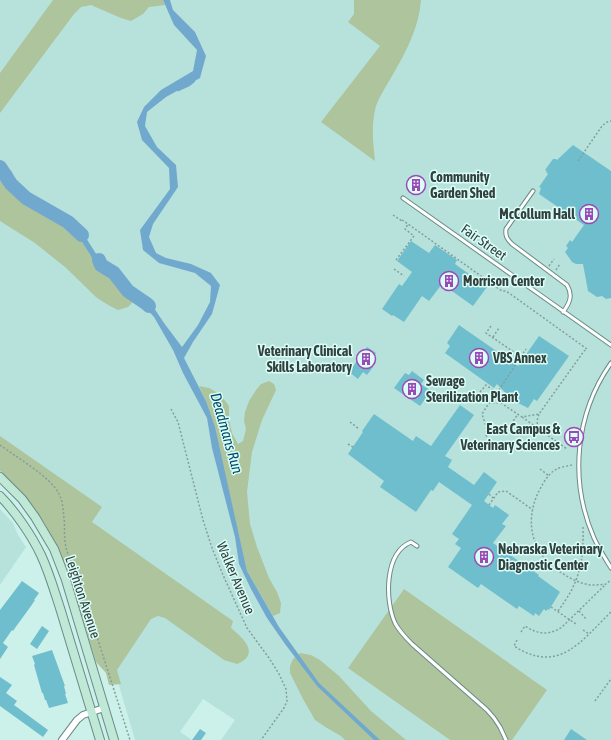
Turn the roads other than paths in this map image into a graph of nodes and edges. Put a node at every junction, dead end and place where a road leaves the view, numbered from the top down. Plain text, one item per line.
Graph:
1 (533, 191) dead end
2 (403, 198) dead end
3 (563, 312) junction
4 (611, 345) edge
5 (611, 363) edge
6 (0, 477) edge
7 (0, 496) edge
8 (417, 546) dead end
9 (611, 568) edge
10 (104, 708) junction
11 (91, 712) junction
12 (62, 740) edge
13 (100, 740) edge
14 (114, 740) edge
15 (506, 740) edge

1 - 3 lane
2 - 3 lane, Fair Street
3 - 4 lane, Fair Street
5 - 9 lane
6 - 10 main road, Leighton Avenue
7 - 11 main road, Leighton Avenue
8 - 15 lane
10 - 11 street
10 - 14 main road, Leighton Avenue
11 - 12 street
11 - 13 main road, Leighton Avenue

